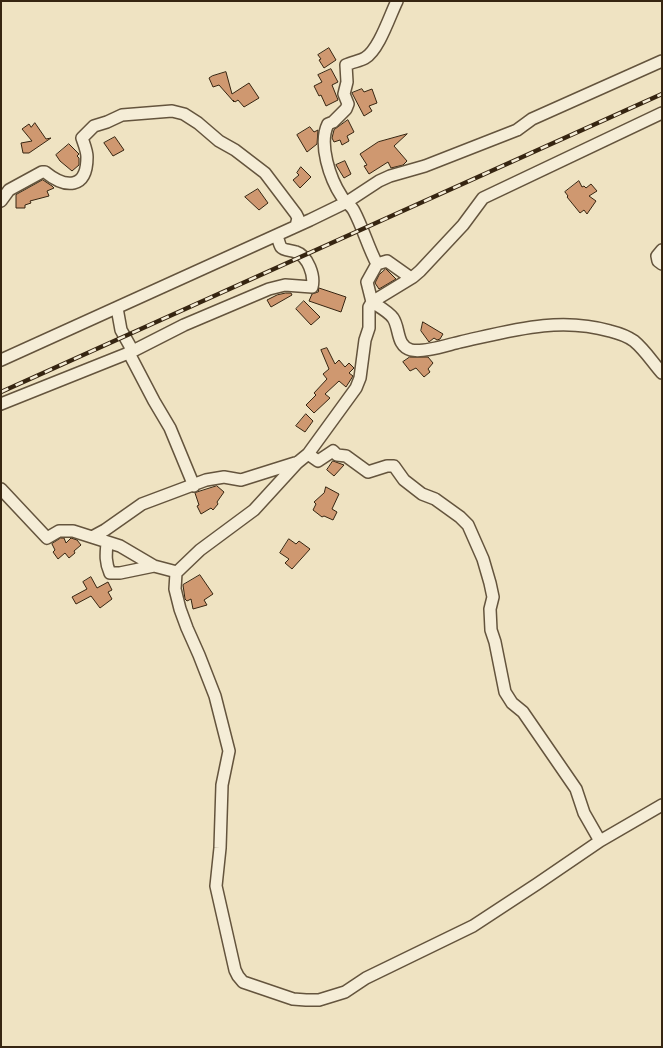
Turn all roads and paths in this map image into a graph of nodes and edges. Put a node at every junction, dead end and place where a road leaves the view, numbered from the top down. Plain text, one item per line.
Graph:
1 (397, 1) edge
2 (662, 61) edge
3 (662, 113) edge
4 (1, 201) edge
5 (347, 202) junction
6 (296, 226) junction
7 (277, 235) junction
8 (662, 250) edge
9 (378, 264) junction
10 (662, 264) edge
11 (411, 278) junction
12 (372, 302) junction
13 (117, 308) junction
14 (131, 352) junction
15 (1, 360) edge
16 (662, 373) edge
17 (1, 404) edge
18 (308, 454) junction
19 (297, 463) junction
20 (194, 486) junction
21 (1, 488) edge
22 (92, 537) junction
23 (107, 543) junction
24 (154, 566) junction
25 (176, 573) junction
26 (662, 805) edge
27 (600, 841) junction

1 - 5 street
2 - 5 street
3 - 11 street
4 - 6 street
5 - 6 street
5 - 9 street
6 - 7 street
7 - 13 street
7 - 14 street
8 - 10 street
9 - 11 street
9 - 12 street
11 - 12 street
12 - 16 street
12 - 18 street
13 - 14 street
13 - 15 street
14 - 17 street
14 - 20 street
18 - 19 street
18 - 27 street
19 - 20 street
19 - 25 street
20 - 22 street
21 - 22 street
22 - 23 street
23 - 24 street
23 - 24 street
24 - 25 street
25 - 27 street
26 - 27 street

